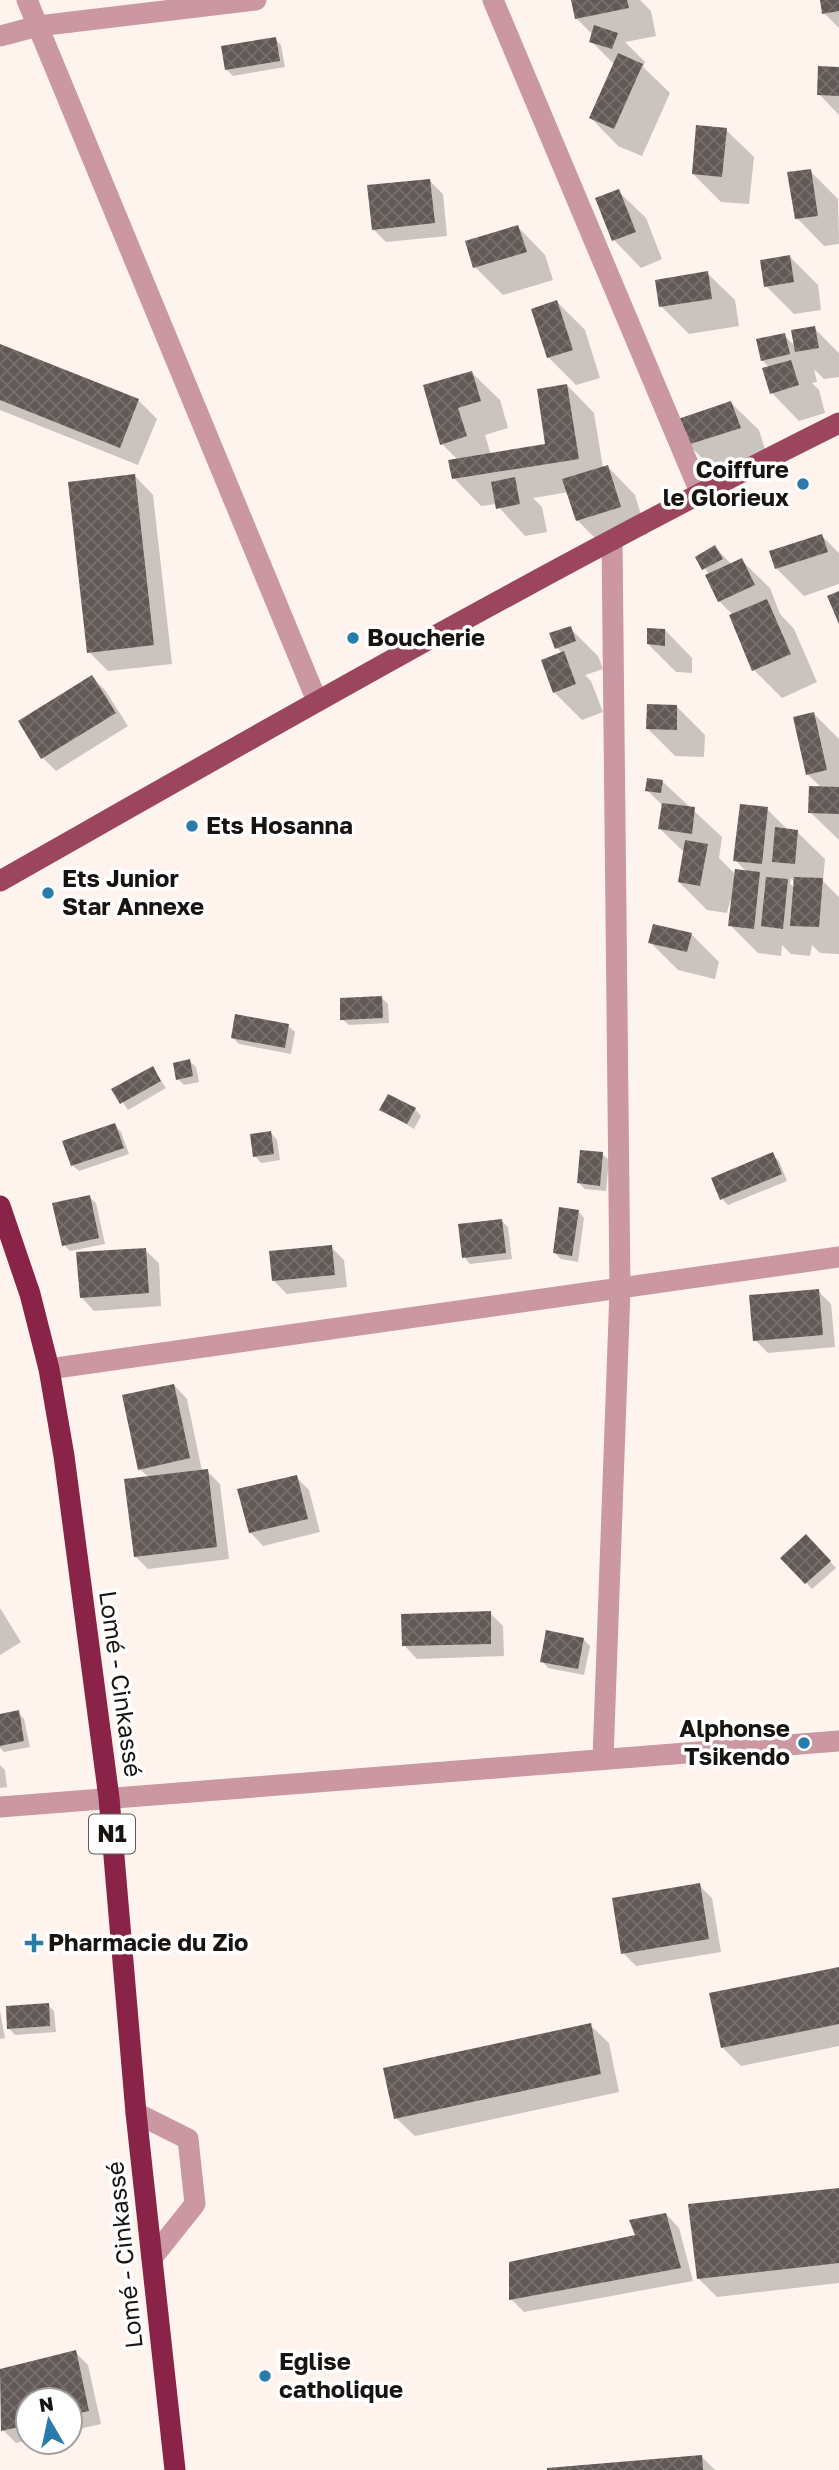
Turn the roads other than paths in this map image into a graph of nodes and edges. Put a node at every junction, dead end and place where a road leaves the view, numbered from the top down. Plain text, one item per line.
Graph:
1 (27, 0) edge
2 (256, 0) edge
3 (493, 0) edge
4 (38, 26) junction
5 (0, 36) edge
6 (839, 423) edge
7 (700, 492) junction
8 (612, 541) junction
9 (317, 701) junction
10 (0, 881) edge
11 (0, 1206) edge
12 (839, 1257) edge
13 (620, 1290) junction
14 (49, 1368) junction
15 (839, 1741) edge
16 (603, 1759) junction
17 (109, 1798) junction
18 (0, 1807) edge
19 (136, 2113) junction
20 (152, 2258) junction
21 (175, 2470) edge

1 - 4 street
2 - 4 street
3 - 7 street
4 - 5 street
4 - 9 street
6 - 7 main road
7 - 8 main road
8 - 9 main road
8 - 13 street
9 - 10 main road
11 - 14 highway, Lomé - Cinkassé / N1
12 - 13 street
13 - 14 street
13 - 16 street
14 - 17 highway, Lomé - Cinkassé / N1
15 - 16 street
16 - 17 street
17 - 18 street
17 - 19 highway, Lomé - Cinkassé / N1
19 - 20 highway, Lomé - Cinkassé / N1
19 - 20 street
20 - 21 highway, Lomé - Cinkassé / N1

